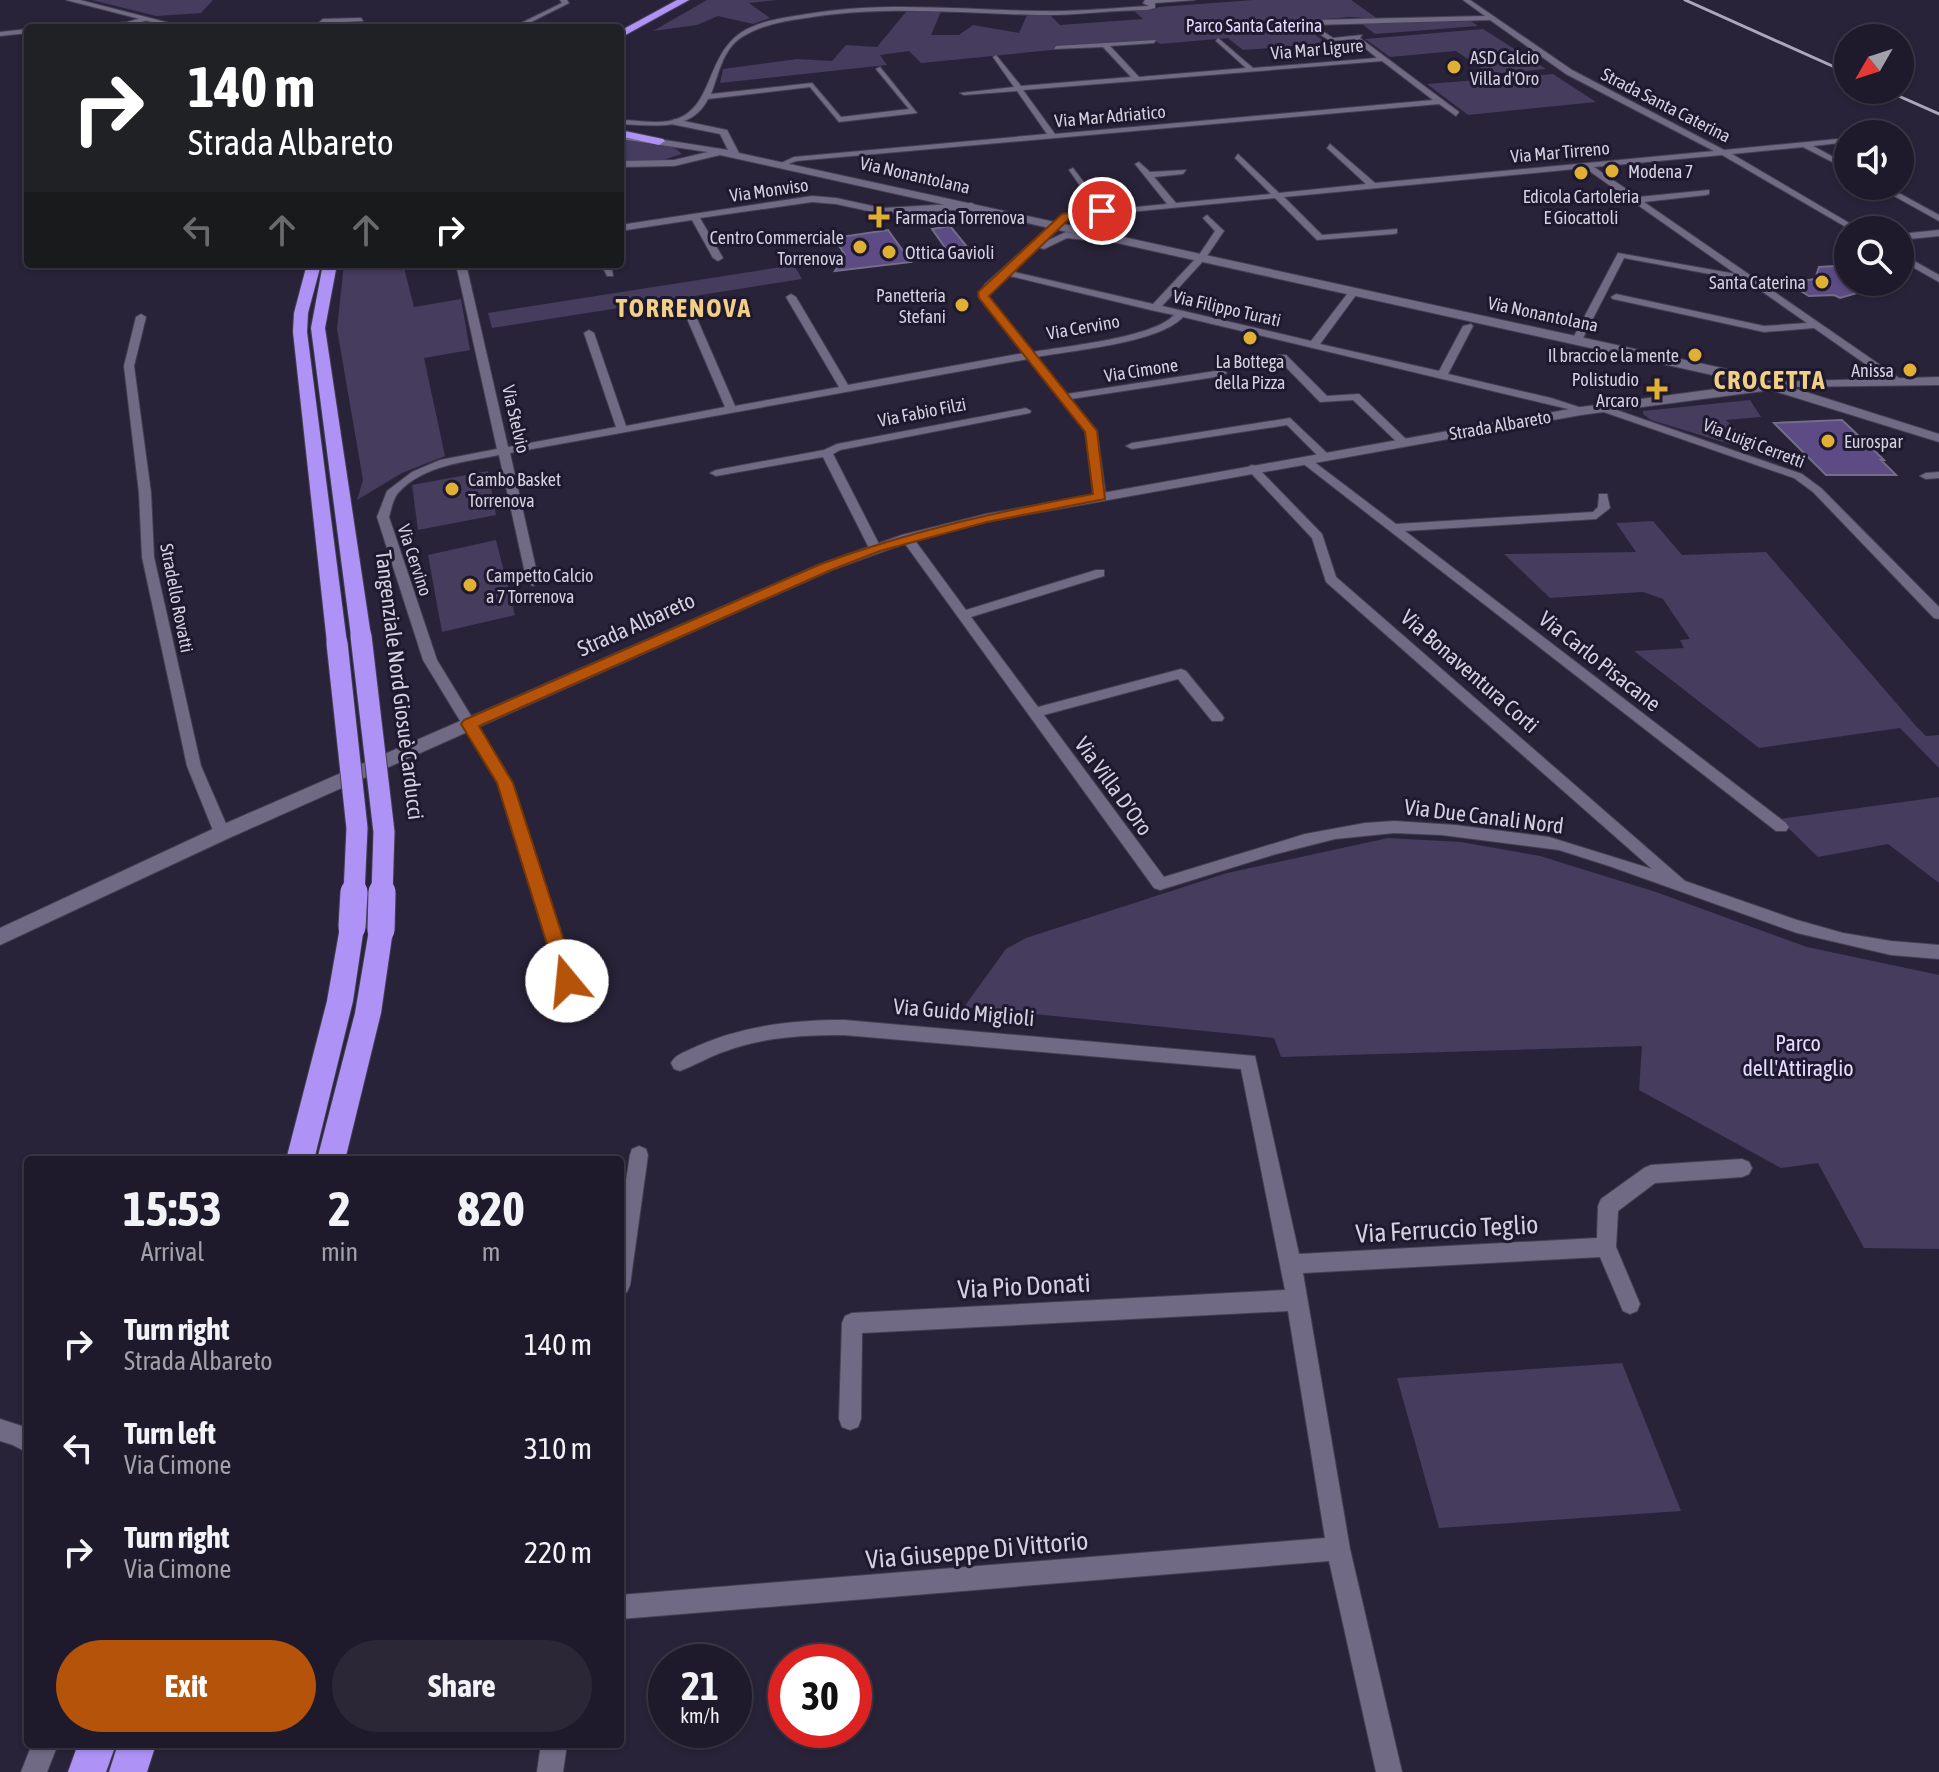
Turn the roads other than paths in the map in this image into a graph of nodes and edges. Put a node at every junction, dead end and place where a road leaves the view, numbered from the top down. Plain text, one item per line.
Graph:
1 (70, 0) edge
2 (563, 0) edge
3 (674, 0) edge
4 (684, 0) edge
5 (1192, 0) edge
6 (1466, 0) edge
7 (904, 2) edge
8 (1491, 18) junction
9 (146, 19) junction
10 (361, 20) dead end
11 (1337, 21) junction
12 (131, 24) edge
13 (168, 24) edge
14 (320, 24) edge
15 (522, 24) edge
16 (624, 27) edge
17 (24, 31) edge
18 (624, 33) edge
19 (0, 34) edge
20 (1357, 39) junction
21 (1218, 40) dead end
22 (1154, 41) dead end
23 (1105, 45) junction
24 (1056, 48) dead end
25 (996, 57) dead end
26 (1385, 59) junction
27 (880, 69) dead end
28 (1252, 70) junction
29 (1137, 79) junction
30 (1019, 89) junction
31 (964, 93) dead end
32 (708, 97) junction
33 (1441, 102) junction
34 (1456, 114) dead end
35 (624, 122) edge
36 (674, 122) junction
37 (724, 132) junction
38 (624, 135) edge
39 (1053, 137) junction
40 (662, 141) junction
41 (1834, 141) edge
42 (1804, 144) junction
43 (696, 146) junction
44 (1330, 146) dead end
45 (1723, 152) junction
46 (735, 154) junction
47 (1238, 156) dead end
48 (1834, 160) edge
49 (665, 163) junction
50 (624, 164) edge
51 (783, 164) junction
52 (1139, 164) dead end
53 (1587, 166) junction
54 (1073, 170) dead end
55 (1183, 172) dead end
56 (1147, 175) junction
57 (1372, 185) junction
58 (893, 188) junction
59 (1706, 192) dead end
60 (1275, 195) junction
61 (907, 198) junction
62 (1636, 200) junction
63 (1906, 200) edge
64 (1173, 205) junction
65 (972, 206) junction
66 (895, 210) junction
67 (919, 210) junction
68 (1102, 211) junction
69 (1002, 213) junction
70 (695, 217) junction
71 (1834, 217) edge
72 (1207, 218) dead end
73 (1939, 218) edge
74 (1055, 225) junction
75 (624, 227) edge
76 (1394, 231) dead end
77 (1939, 233) edge
78 (1914, 236) edge
79 (1119, 239) junction
80 (1028, 251) junction
81 (1202, 257) junction
82 (718, 258) dead end
83 (1914, 264) edge
84 (313, 268) edge
85 (329, 268) edge
86 (462, 268) edge
87 (1004, 272) junction
88 (1752, 279) junction
89 (1939, 279) edge
90 (1354, 291) junction
91 (791, 297) dead end
92 (1616, 297) dead end
93 (1155, 308) junction
94 (1181, 313) junction
95 (690, 314) dead end
96 (141, 317) dead end
97 (1819, 325) junction
98 (1468, 326) dead end
99 (589, 333) dead end
100 (1577, 340) junction
101 (1314, 345) junction
102 (1031, 355) junction
103 (1282, 357) dead end
104 (1690, 365) junction
105 (1222, 373) dead end
106 (1442, 375) junction
107 (1861, 381) junction
108 (1939, 381) edge
109 (1898, 382) junction
110 (1773, 385) junction
111 (845, 389) junction
112 (1709, 395) junction
113 (1065, 397) junction
114 (1602, 408) junction
115 (732, 410) junction
116 (1026, 411) dead end
117 (1581, 411) junction
118 (1865, 415) junction
119 (622, 430) junction
120 (1939, 438) edge
121 (1403, 442) junction
122 (1132, 446) dead end
123 (506, 451) junction
124 (827, 453) junction
125 (1324, 456) junction
126 (1305, 460) junction
127 (1252, 468) junction
128 (716, 473) dead end
129 (1603, 496) dead end
130 (1100, 497) junction
131 (1394, 528) junction
132 (907, 538) junction
133 (875, 548) junction
134 (1100, 573) dead end
135 (533, 582) dead end
136 (963, 615) junction
137 (1939, 615) edge
138 (1034, 713) junction
139 (1217, 718) dead end
140 (469, 724) junction
141 (1781, 827) dead end
142 (222, 833) junction
143 (1160, 884) joint
144 (1685, 888) junction
145 (0, 937) edge
146 (1939, 952) edge
147 (567, 981) dead end
148 (680, 1063) dead end
149 (639, 1155) dead end
150 (301, 1156) edge
151 (332, 1156) edge
152 (1742, 1168) dead end
153 (1606, 1247) junction
154 (624, 1258) edge
155 (1291, 1264) junction
156 (1295, 1300) junction
157 (1630, 1304) dead end
158 (850, 1419) dead end
159 (0, 1430) edge
160 (24, 1439) edge
161 (1338, 1549) junction
162 (624, 1607) edge
163 (43, 1748) edge
164 (96, 1748) edge
165 (136, 1748) edge
166 (553, 1748) edge
167 (34, 1772) edge
168 (87, 1772) edge
169 (128, 1772) edge
170 (550, 1772) edge
171 (1389, 1772) edge

1 - 9 main road
2 - 15 street
3 - 16 highway
4 - 18 highway
5 - 7 street
6 - 8 street, Strada Santa Caterina
7 - 32 street
8 - 11 street
8 - 45 street, Strada Santa Caterina
9 - 12 street
9 - 13 main road
10 - 14 street
11 - 20 street
11 - 20 street
17 - 19 street
20 - 26 street
21 - 28 street, Via Mar Ligure
22 - 23 street
23 - 24 street
23 - 29 street
25 - 30 street
26 - 28 street, Via Mar Ligure
26 - 33 street
27 - 32 street
28 - 29 street, Via Mar Ligure
29 - 30 street, Via Mar Ligure
30 - 31 street, Via Mar Ligure
30 - 39 street
32 - 36 street
33 - 34 street
33 - 39 street, Via Mar Adriatico
35 - 36 street
36 - 37 main road
37 - 43 main road
37 - 46 main road
38 - 40 highway
39 - 51 street, Via Mar Adriatico
40 - 43 main road, Via Nonantolana
40 - 49 main road
41 - 42 street, Via Mar Tirreno
42 - 45 street, Via Mar Tirreno
42 - 48 street
43 - 46 main road, Via Nonantolana
44 - 57 street
45 - 53 street, Via Mar Tirreno
45 - 71 street, Strada Santa Caterina
46 - 49 main road
46 - 51 main road, Via Nonantolana
47 - 60 street
49 - 50 main road
51 - 58 main road, Via Nonantolana
52 - 56 street
53 - 57 street, Via Mar Tirreno
53 - 62 street
54 - 68 street
55 - 56 street
56 - 64 street
57 - 60 street, Via Mar Tirreno
58 - 61 street
58 - 65 main road, Via Nonantolana
59 - 62 street
60 - 64 street, Via Mar Tirreno
60 - 76 street
61 - 66 street
61 - 67 street
62 - 88 street
63 - 73 street
64 - 68 street, Via Mar Tirreno
65 - 67 street, Via Monviso
65 - 69 main road, Via Nonantolana
66 - 67 street, Via Monviso
66 - 70 street, Via Monviso
68 - 74 street, Via Mar Tirreno
69 - 74 main road, Via Nonantolana
69 - 80 street
70 - 75 street, Via Monviso
70 - 82 street
72 - 81 street
74 - 79 main road, Via Nonantolana
74 - 80 street
77 - 78 street
79 - 80 street
79 - 81 main road, Via Nonantolana
80 - 87 street
81 - 90 main road, Via Nonantolana
81 - 93 street
83 - 89 street
84 - 150 highway, bridge
85 - 151 highway, Tangenziale Nord Giosuè Carducci, bridge
86 - 123 street, Via Stelvio
87 - 93 street, Via Filippo Turati
87 - 102 street
88 - 97 street
88 - 100 street
90 - 100 main road, Via Nonantolana
90 - 101 street
91 - 111 street
92 - 97 street
93 - 94 street, Via Filippo Turati
94 - 101 street, Via Filippo Turati
94 - 102 street, Via Cervino
95 - 115 street
96 - 142 street, Stradello Rovatti
97 - 109 street
98 - 106 street
99 - 119 street
100 - 104 main road, Via Nonantolana
101 - 106 street, Via Filippo Turati
102 - 111 street, Via Cervino
102 - 113 street
103 - 121 street
104 - 110 main road, Via Nonantolana
104 - 112 main road, Via Nonantolana
105 - 113 street, Via Cimone
106 - 117 street, Via Filippo Turati
107 - 109 main road
107 - 110 main road
107 - 118 main road
108 - 109 main road
110 - 112 main road, Strada Albareto
110 - 118 main road, Via Nonantolana
111 - 115 street, Via Cervino
112 - 114 main road, Strada Albareto
113 - 130 street
114 - 117 main road, Strada Albareto
114 - 137 street, Via Luigi Cerretti
115 - 119 street, Via Cervino
116 - 124 street, Via Fabio Filzi
117 - 121 main road, Strada Albareto
118 - 120 main road, Via Nonantolana
119 - 123 street, Via Cervino
121 - 125 main road, Strada Albareto
122 - 125 street
123 - 135 street, Via Stelvio
123 - 140 street, Via Cervino
124 - 128 street, Via Fabio Filzi
124 - 133 street
125 - 126 main road, Strada Albareto
126 - 127 main road, Strada Albareto
126 - 131 street, Via Carlo Pisacane
127 - 130 main road, Strada Albareto
127 - 144 street, Via Bonaventura Corti
129 - 131 street
130 - 132 main road, Strada Albareto
131 - 141 street, Via Carlo Pisacane
132 - 133 main road, Strada Albareto
132 - 136 street, Via Villa D'Oro
133 - 140 main road, Strada Albareto
134 - 136 street
136 - 138 street, Via Villa D'Oro
138 - 139 street, Via Villa D'Oro
138 - 143 street, Via Villa D'Oro
140 - 142 main road, Strada Albareto
140 - 147 street, Via Cervino
142 - 145 main road, Strada Albareto
143 - 144 street, Via Due Canali Nord
144 - 146 street, Via Due Canali Nord
148 - 155 street, Via Guido Miglioli
149 - 154 street
152 - 153 street
153 - 155 street, Via Ferruccio Teglio
153 - 157 street
155 - 156 street
156 - 158 street, Via Pio Donati
156 - 161 street
159 - 160 street
161 - 162 street, Via Giuseppe Di Vittorio
161 - 171 street
163 - 167 street
164 - 168 highway
165 - 169 highway
166 - 170 street

